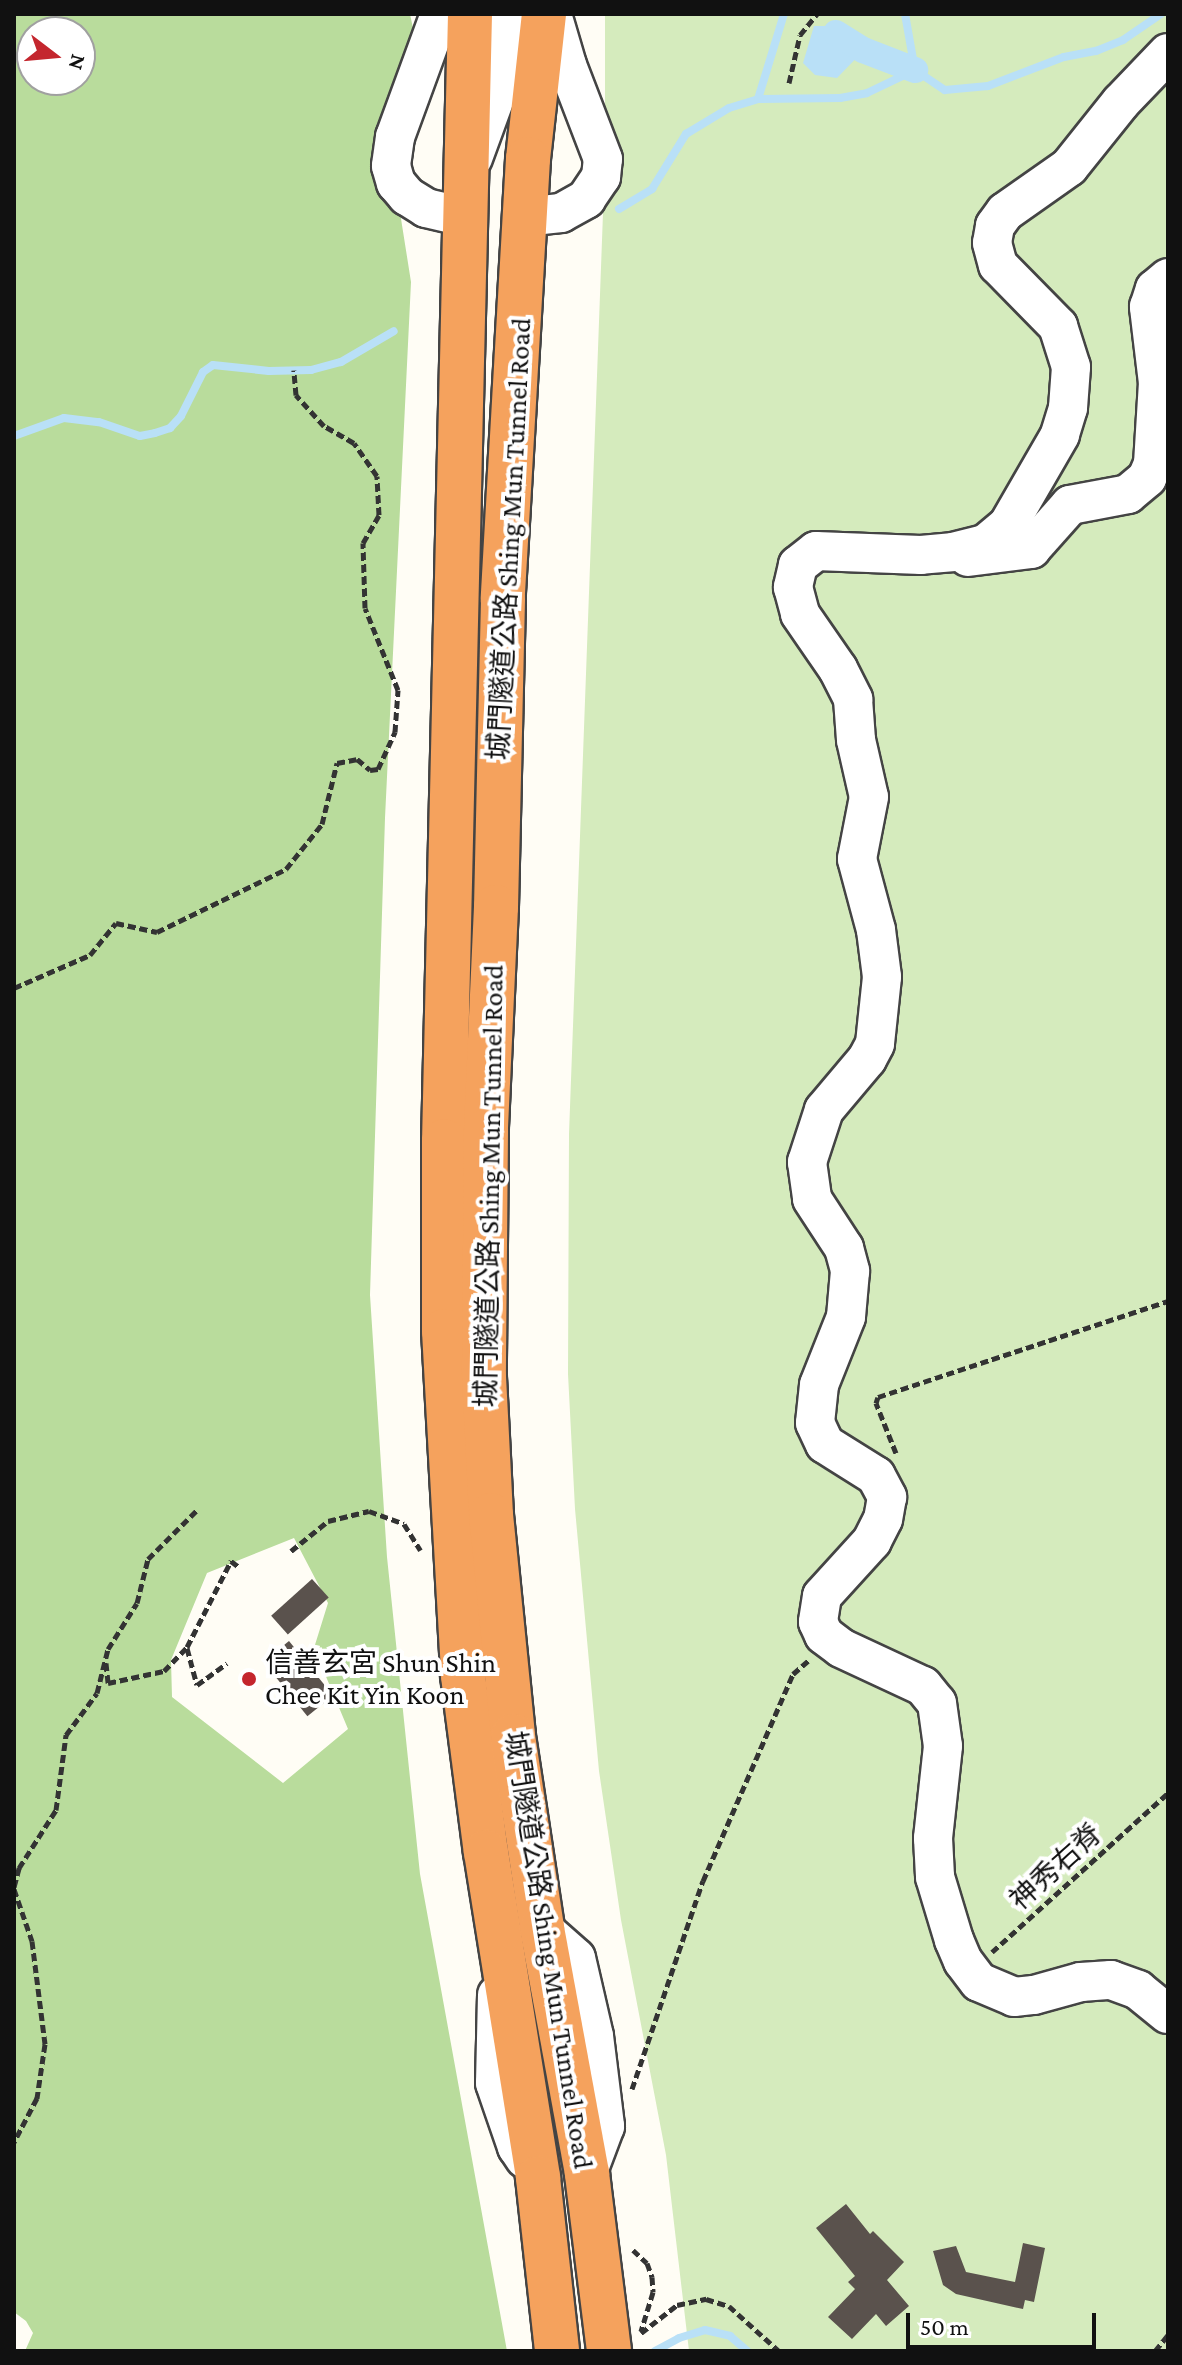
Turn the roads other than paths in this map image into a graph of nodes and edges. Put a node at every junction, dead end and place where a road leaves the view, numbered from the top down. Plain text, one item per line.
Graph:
1 (440, 14) edge
2 (470, 14) edge
3 (492, 14) edge
4 (534, 14) edge
5 (544, 14) edge
6 (552, 14) edge
7 (1168, 53) edge
8 (506, 68) junction
9 (528, 159) junction
10 (468, 171) junction
11 (447, 213) tunnel mouth
12 (542, 215) tunnel mouth
13 (1168, 278) edge
14 (941, 553) junction
15 (1168, 2014) edge
16 (628, 2342) edge
17 (557, 2351) edge

1 - 11 lane
2 - 10 highway, 城門隧道公路 Shing Mun Tunnel Road
3 - 8 lane
4 - 8 lane
5 - 9 highway, 城門隧道公路 Shing Mun Tunnel Road
6 - 12 lane
7 - 14 lane
8 - 9 lane
8 - 10 lane
9 - 16 highway, 城門隧道公路 Shing Mun Tunnel Road
10 - 17 highway, 城門隧道公路 Shing Mun Tunnel Road
13 - 14 lane
14 - 15 lane

